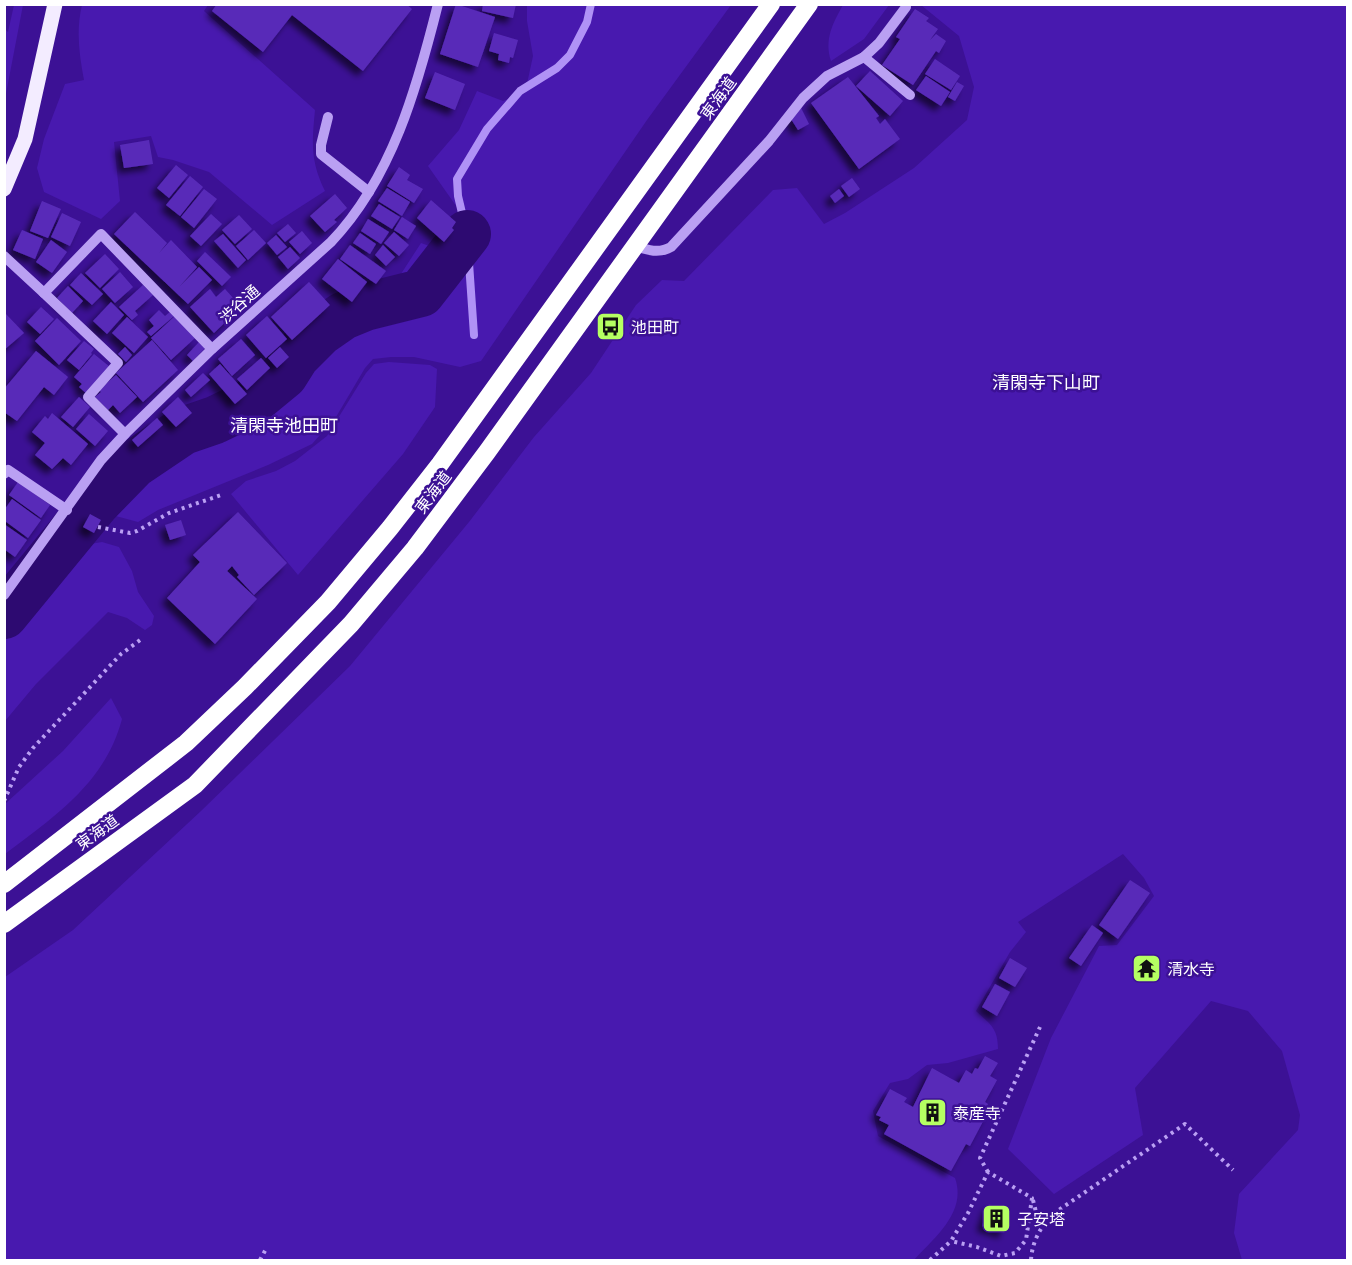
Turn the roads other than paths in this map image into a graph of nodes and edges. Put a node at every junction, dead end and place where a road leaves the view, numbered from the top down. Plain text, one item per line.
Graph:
1 (55, 4) edge
2 (438, 4) edge
3 (771, 4) edge
4 (809, 4) edge
5 (906, 7) dead end
6 (864, 57) junction
7 (910, 95) dead end
8 (328, 117) dead end
9 (4, 189) edge
10 (369, 192) junction
11 (634, 246) junction
12 (4, 256) edge
13 (44, 293) junction
14 (212, 349) junction
15 (124, 434) junction
16 (4, 474) edge
17 (67, 510) junction
18 (4, 595) edge
19 (4, 884) edge
20 (4, 924) edge

1 - 9 main road
2 - 10 street, 渋谷通
3 - 19 highway, 東海道
4 - 11 highway, 東海道
5 - 6 street
6 - 7 street
6 - 11 street
8 - 10 street
10 - 14 street, 渋谷通
11 - 20 highway, 東海道
12 - 13 street
13 - 14 street
13 - 15 street
14 - 15 street, 渋谷通
15 - 17 street, 渋谷通
16 - 17 street
17 - 18 street, 渋谷通

